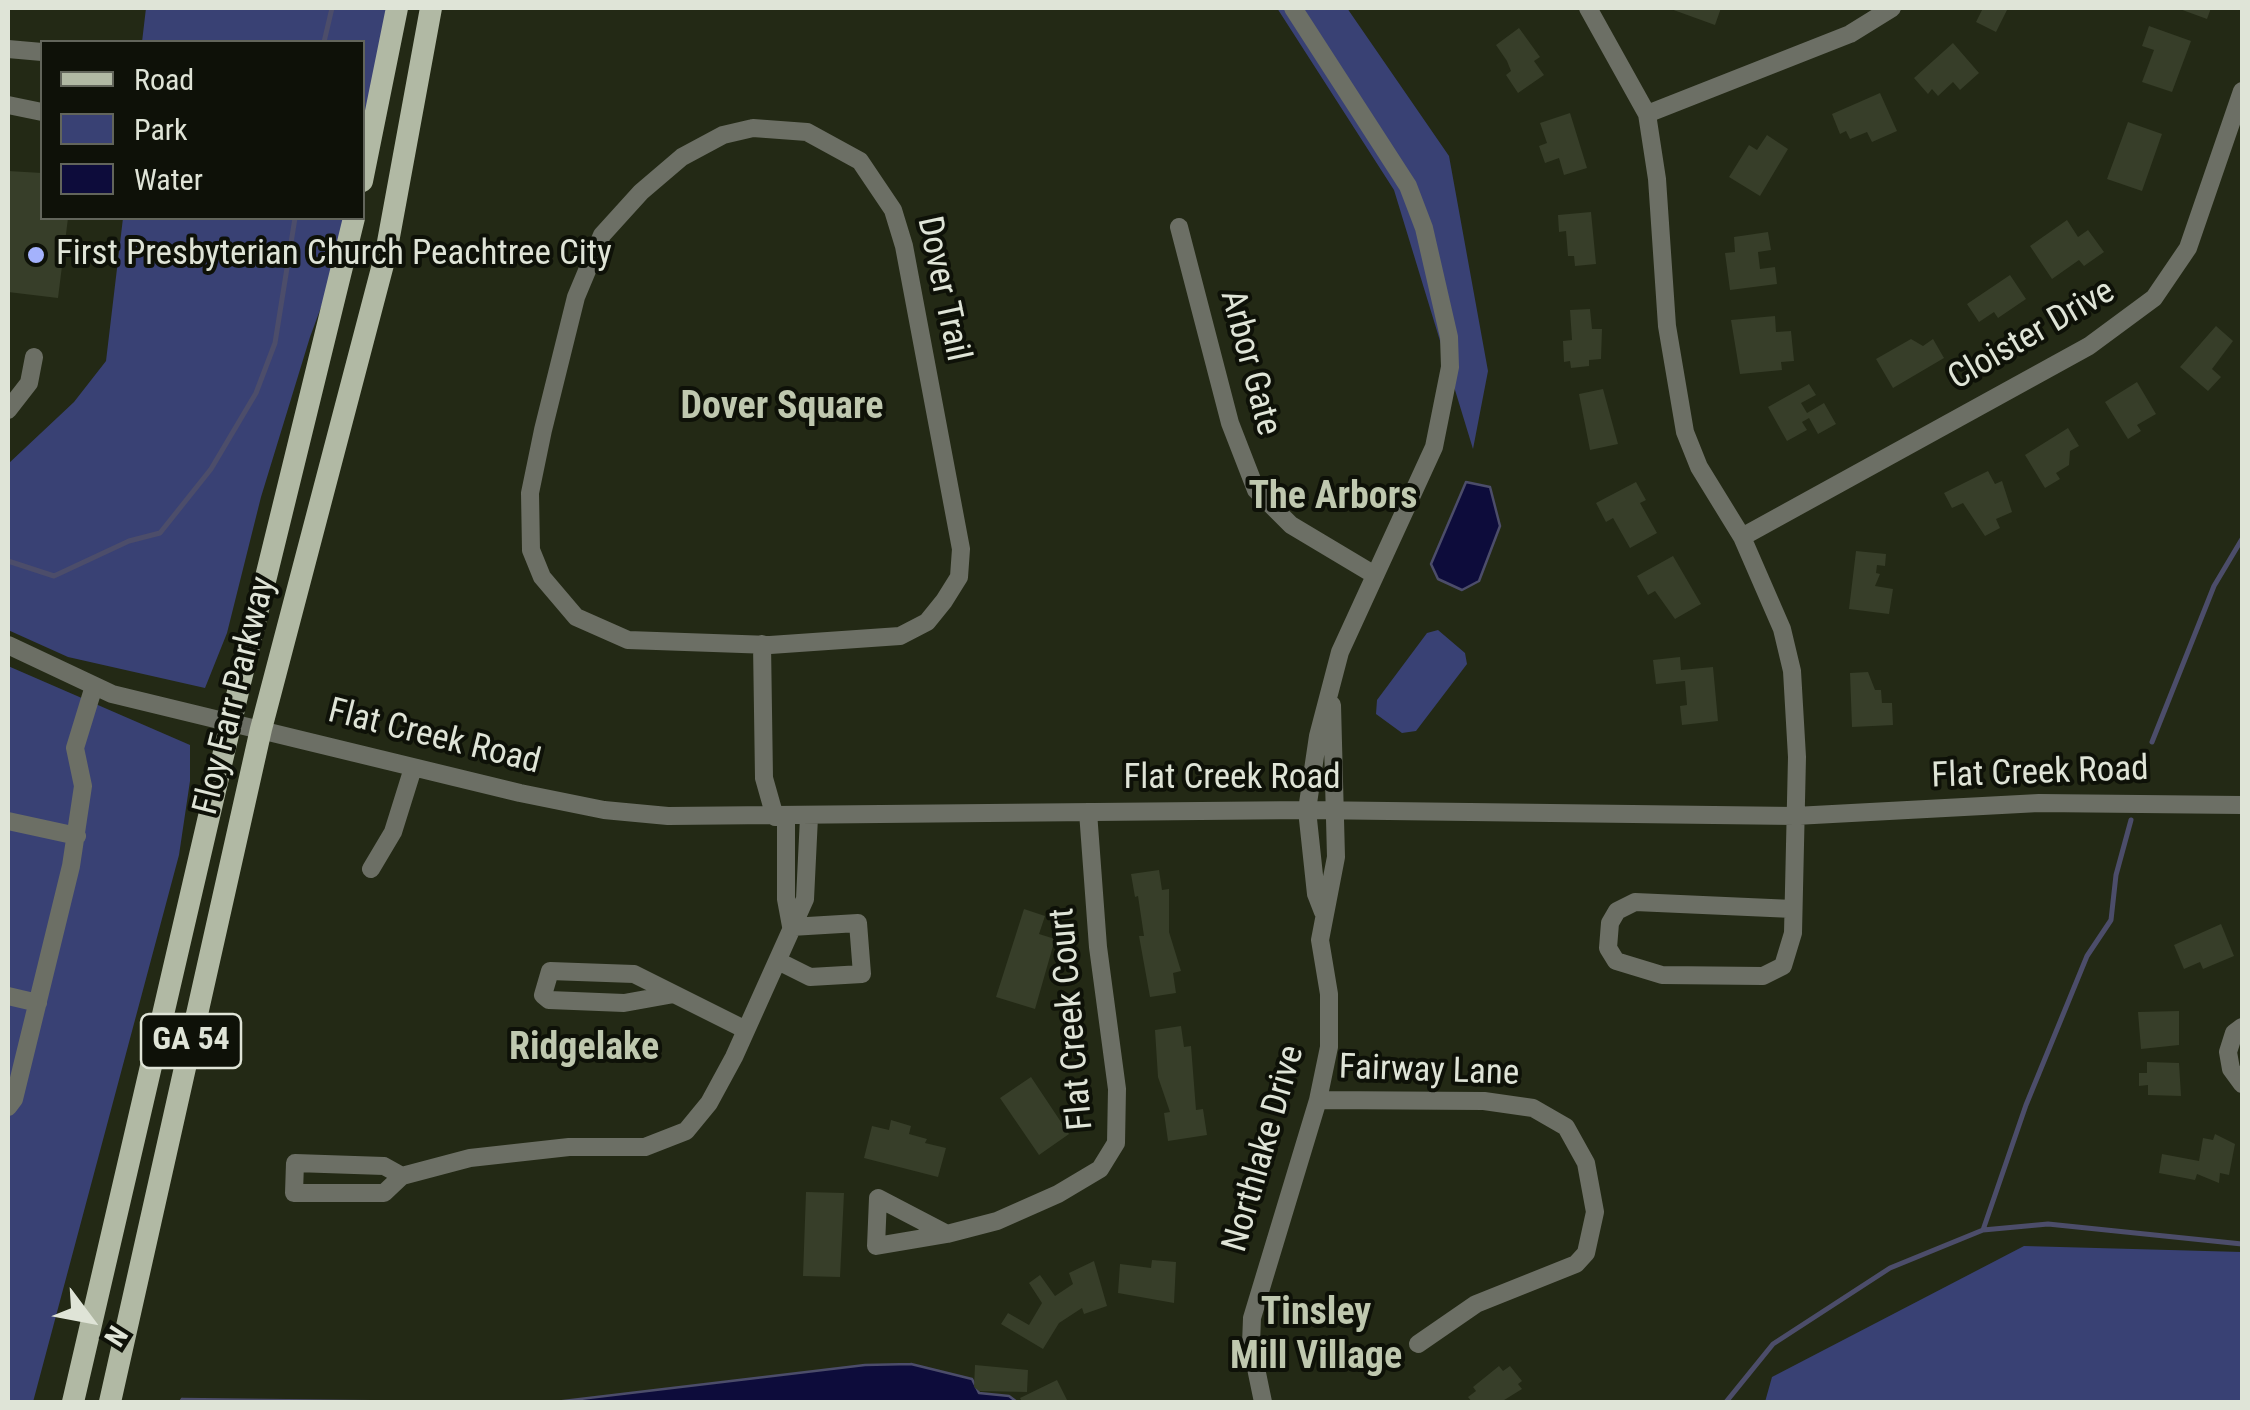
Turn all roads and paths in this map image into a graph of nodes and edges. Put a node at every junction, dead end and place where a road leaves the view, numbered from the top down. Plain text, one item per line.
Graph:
1 (397, 8) edge
2 (430, 8) edge
3 (1294, 8) edge
4 (1588, 8) edge
5 (1892, 8) edge
6 (8, 49) edge
7 (40, 52) edge
8 (2242, 91) edge
9 (8, 105) edge
10 (40, 112) edge
11 (1647, 114) junction
12 (365, 167) edge
13 (354, 220) edge
14 (1178, 228) dead end
15 (34, 357) dead end
16 (8, 410) edge
17 (1742, 537) junction
18 (1373, 574) junction
19 (762, 644) junction
20 (8, 645) edge
21 (94, 686) junction
22 (1331, 695) junction
23 (231, 722) junction
24 (262, 729) junction
25 (413, 768) junction
26 (2242, 805) edge
27 (1307, 810) junction
28 (1088, 812) junction
29 (1335, 812) junction
30 (809, 816) junction
31 (1795, 816) junction
32 (780, 817) junction
33 (8, 821) edge
34 (78, 836) junction
35 (371, 868) dead end
36 (1793, 909) junction
37 (1324, 912) junction
38 (791, 926) junction
39 (778, 961) junction
40 (674, 994) junction
41 (8, 996) edge
42 (38, 1004) junction
43 (2242, 1026) edge
44 (746, 1030) junction
45 (2242, 1084) edge
46 (1318, 1100) junction
47 (10, 1102) edge
48 (402, 1176) junction
49 (948, 1234) dead end
50 (1418, 1344) dead end
51 (73, 1402) edge
52 (110, 1402) edge
53 (1264, 1402) edge

1 - 12 main road
2 - 24 main road, Floy Farr Parkway / GA 54
3 - 18 street, Northlake Drive
4 - 11 street
5 - 11 street
6 - 7 street
8 - 17 street, Cloister Drive
9 - 10 street
11 - 17 street
13 - 23 main road, Floy Farr Parkway / GA 54
14 - 18 street, Arbor Gate
15 - 16 street
17 - 31 street
18 - 22 street, Northlake Drive
19 - 19 street, Dover Trail
19 - 32 street
20 - 21 street, Flat Creek Road
21 - 23 street, Flat Creek Road
21 - 34 street
22 - 27 street, Northlake Drive
22 - 29 street, Northlake Drive
23 - 24 street, Flat Creek Road
23 - 51 main road, Floy Farr Parkway / GA 54
24 - 25 street, Flat Creek Road
24 - 52 main road, Floy Farr Parkway / GA 54
25 - 32 street, Flat Creek Road
25 - 35 street
26 - 31 street, Flat Creek Road
27 - 28 street, Flat Creek Road
27 - 29 street, Flat Creek Road
27 - 37 street, Northlake Drive
28 - 30 street, Flat Creek Road
28 - 49 street, Flat Creek Court
29 - 31 street, Flat Creek Road
29 - 37 street, Northlake Drive
30 - 32 street, Flat Creek Road
30 - 38 street
31 - 36 street
32 - 38 street
33 - 34 street
34 - 42 street
36 - 36 street
37 - 46 street, Northlake Drive
38 - 39 street
38 - 39 street
39 - 44 street
40 - 40 street
40 - 44 street
41 - 42 street
42 - 47 street
43 - 45 street
44 - 48 street
46 - 50 street, Fairway Lane
46 - 53 street, Northlake Drive
48 - 48 street

